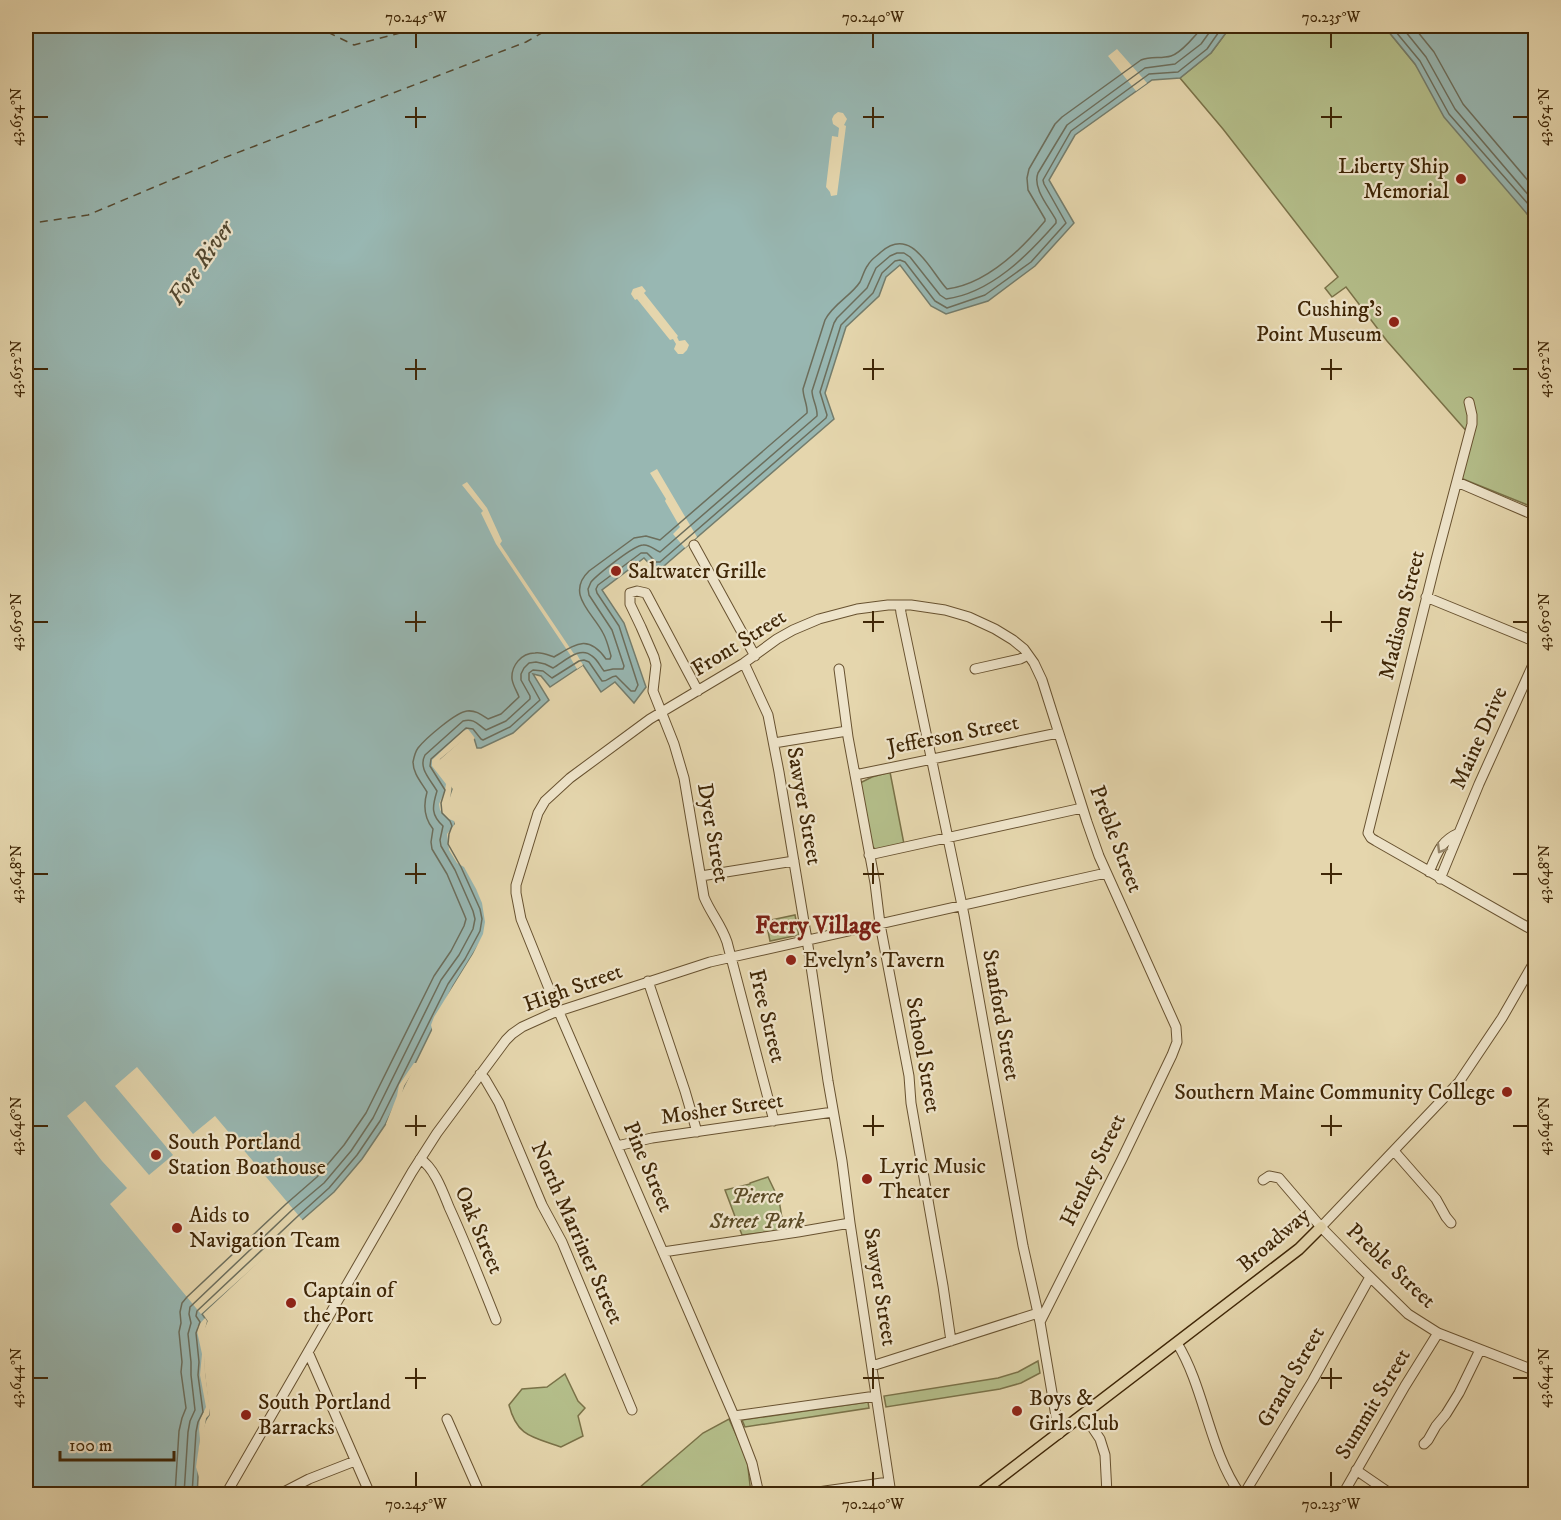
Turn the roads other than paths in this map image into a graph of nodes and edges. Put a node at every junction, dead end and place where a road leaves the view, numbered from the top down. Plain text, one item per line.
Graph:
1 (1469, 402) dead end
2 (1457, 482) junction
3 (1536, 516) edge
4 (694, 545) dead end
5 (1426, 597) junction
6 (900, 605) junction
7 (1536, 642) edge
8 (1028, 655) junction
9 (755, 656) junction
10 (1536, 658) edge
11 (744, 663) junction
12 (839, 669) dead end
13 (975, 669) dead end
14 (698, 691) junction
15 (662, 712) junction
16 (847, 730) junction
17 (1058, 733) junction
18 (774, 743) junction
19 (932, 760) junction
20 (855, 776) junction
21 (1082, 808) junction
22 (1460, 833) junction
23 (948, 837) junction
24 (526, 853) joint
25 (869, 855) junction
26 (794, 861) junction
27 (1429, 872) junction
28 (1106, 873) junction
29 (701, 876) junction
30 (1440, 879) junction
31 (962, 906) junction
32 (880, 924) junction
33 (1536, 932) edge
34 (807, 940) junction
35 (732, 956) junction
36 (1536, 959) edge
37 (648, 981) junction
38 (559, 1011) junction
39 (1178, 1034) joint
40 (480, 1074) junction
41 (833, 1112) junction
42 (774, 1121) junction
43 (697, 1132) junction
44 (617, 1146) junction
45 (1394, 1151) junction
46 (420, 1159) junction
47 (1263, 1180) dead end
48 (850, 1222) junction
49 (1451, 1223) dead end
50 (1322, 1227) junction
51 (663, 1252) junction
52 (1370, 1277) junction
53 (1039, 1317) junction
54 (496, 1320) dead end
55 (1438, 1333) junction
56 (951, 1341) junction
57 (1177, 1343) junction
58 (1480, 1350) junction
59 (308, 1352) junction
60 (872, 1366) junction
61 (1535, 1368) edge
62 (876, 1396) junction
63 (632, 1410) dead end
64 (1084, 1415) junction
65 (734, 1416) junction
66 (447, 1419) dead end
67 (1059, 1434) junction
68 (1424, 1444) dead end
69 (355, 1461) junction
70 (1356, 1470) junction
71 (889, 1482) junction
72 (226, 1494) edge
73 (280, 1494) edge
74 (370, 1494) edge
75 (480, 1494) edge
76 (759, 1494) edge
77 (806, 1494) edge
78 (891, 1494) edge
79 (980, 1494) edge
80 (1107, 1494) edge
81 (1242, 1494) edge
82 (1343, 1494) edge
83 (1391, 1494) edge

1 - 2 street, Madison Street
2 - 3 street
2 - 5 street, Madison Street
4 - 9 street
5 - 7 street
5 - 27 street, Madison Street
6 - 8 street, Front Street
6 - 9 street, Front Street
6 - 19 street, Stanford Street
8 - 13 street
8 - 17 street, Preble Street
9 - 11 street, Front Street
10 - 22 street, Maine Drive
11 - 14 street, Front Street
11 - 18 street, Sawyer Street
12 - 16 street, School Street
14 - 15 street, Front Street
14 - 15 street, Dyer Street
15 - 24 street, Front Street
15 - 29 street, Dyer Street
16 - 18 street
16 - 20 street, School Street
17 - 19 street, Jefferson Street
17 - 21 street, Preble Street
18 - 26 street, Sawyer Street
19 - 20 street, Jefferson Street
19 - 23 street, Stanford Street
20 - 25 street, School Street
21 - 23 street
21 - 28 street, Preble Street
22 -> 27 street, Maine Drive
22 - 30 street, Maine Drive
23 - 25 street
23 - 31 street, Stanford Street
24 - 38 street, Pine Street
25 - 32 street, School Street
26 - 29 street
26 - 34 street, Sawyer Street
27 - 30 street
28 - 31 street, High Street
28 - 39 street, Preble Street
29 - 35 street, Dyer Street
30 - 33 street
31 - 32 street, High Street
31 - 53 street, Stanford Street
32 - 34 street, High Street
32 - 56 street, School Street
34 - 35 street, High Street
34 - 41 street, Sawyer Street
35 - 37 street, High Street
35 - 42 street, Free Street
36 - 45 street, Broadway
37 - 38 street, High Street
37 - 43 street
38 - 40 street, High Street
38 - 44 street, Pine Street
39 - 53 street, Henley Street
40 - 46 street, High Street
40 - 63 street, North Marriner Street
41 - 42 street, Mosher Street
41 - 48 street, Sawyer Street
42 - 43 street, Mosher Street
43 - 44 street, Mosher Street
44 - 51 street, Pine Street
45 - 49 street
45 - 50 street, Broadway
46 - 54 street, Oak Street
46 - 59 street, High Street
47 - 50 street, Preble Street
48 - 51 street
48 - 60 street, Sawyer Street
50 - 52 street, Preble Street
50 - 57 main road, Broadway
51 - 65 street, Pine Street
52 - 55 street, Preble Street
52 - 81 street, Grand Street
53 - 56 street
53 - 67 street, Stanford Street
55 - 58 street, Preble Street
55 - 70 street, Summit Street
56 - 60 street
57 - 64 main road, Broadway
57 - 81 street
58 - 61 street, Preble Street
58 - 68 street
59 - 69 street
59 - 72 street, High Street
60 - 62 street, Sawyer Street
62 - 65 street
62 - 71 street, Sawyer Street
64 - 67 main road, Broadway
64 - 80 street
65 - 76 street, Pine Street
66 - 75 street
67 - 79 main road, Broadway
69 - 73 street
69 - 74 street
70 - 82 street, Summit Street
70 - 83 street
71 - 77 street
71 - 78 street, Sawyer Street

